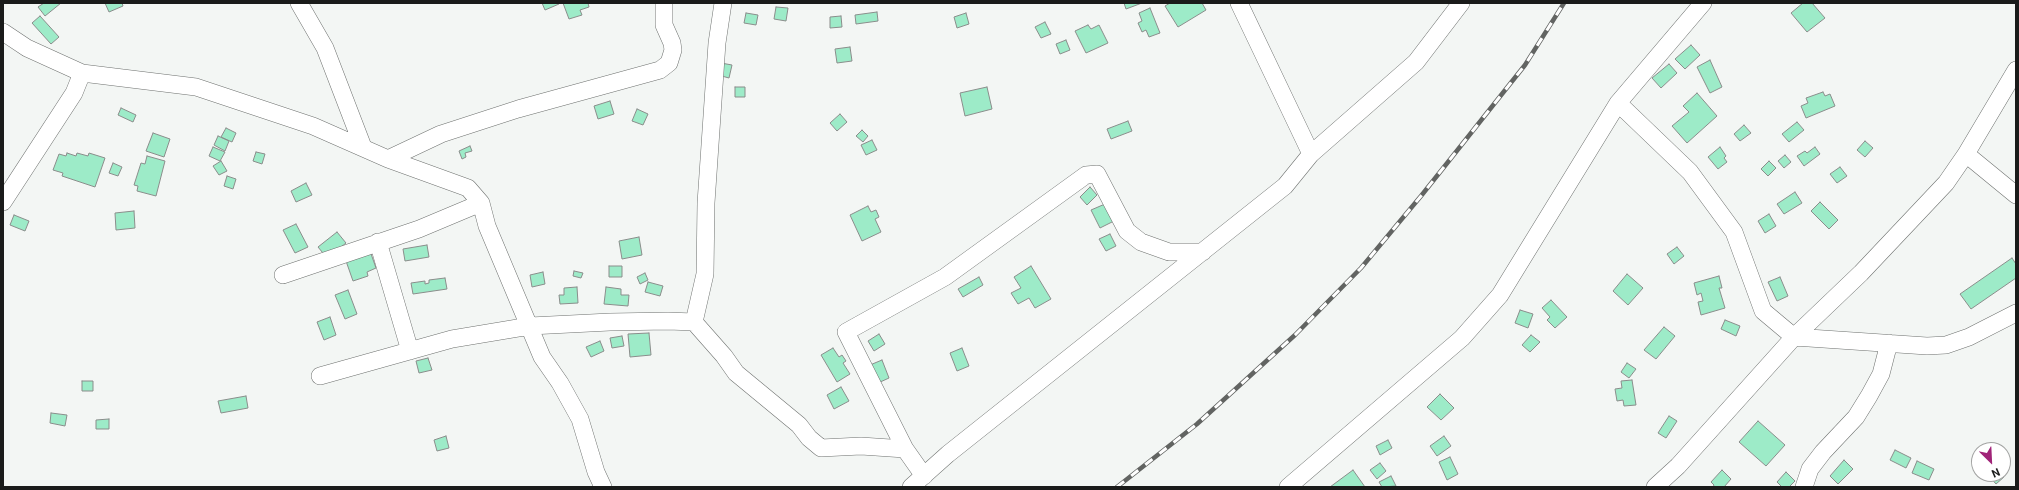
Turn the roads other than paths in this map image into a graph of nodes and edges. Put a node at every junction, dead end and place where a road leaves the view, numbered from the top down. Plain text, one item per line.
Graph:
1 (299, 3) edge
2 (664, 3) edge
3 (723, 3) edge
4 (1239, 3) edge
5 (1461, 3) edge
6 (1703, 3) edge
7 (3, 32) edge
8 (2016, 70) edge
9 (82, 72) junction
10 (1618, 103) junction
11 (363, 147) junction
12 (1311, 154) junction
13 (1966, 154) junction
14 (388, 159) junction
15 (2016, 195) edge
16 (3, 202) edge
17 (481, 203) junction
18 (378, 242) junction
19 (1203, 252) junction
20 (283, 275) dead end
21 (2016, 313) edge
22 (694, 322) junction
23 (530, 326) junction
24 (1794, 337) junction
25 (1888, 344) junction
26 (410, 351) junction
27 (320, 376) dead end
28 (905, 448) junction
29 (1678, 466) junction
30 (924, 476) junction
31 (603, 487) edge
32 (911, 487) edge
33 (1288, 487) edge
34 (1655, 487) edge
35 (1671, 487) edge
36 (1804, 487) edge

1 - 11 street
2 - 14 street
3 - 22 street
4 - 12 street
5 - 12 street
6 - 10 street
7 - 9 street
8 - 13 street
9 - 11 street
9 - 16 street
10 - 24 street
10 - 33 street
11 - 14 street
12 - 19 street
13 - 15 street
13 - 24 street
14 - 17 street
17 - 18 street
17 - 23 street
18 - 20 street
18 - 26 street
19 - 28 street
19 - 30 street
21 - 25 street
22 - 23 street
22 - 28 street
23 - 26 street
23 - 31 street
24 - 25 street
24 - 29 street
25 - 36 street
26 - 27 street
28 - 30 street
29 - 34 street
29 - 35 street
30 - 32 street

